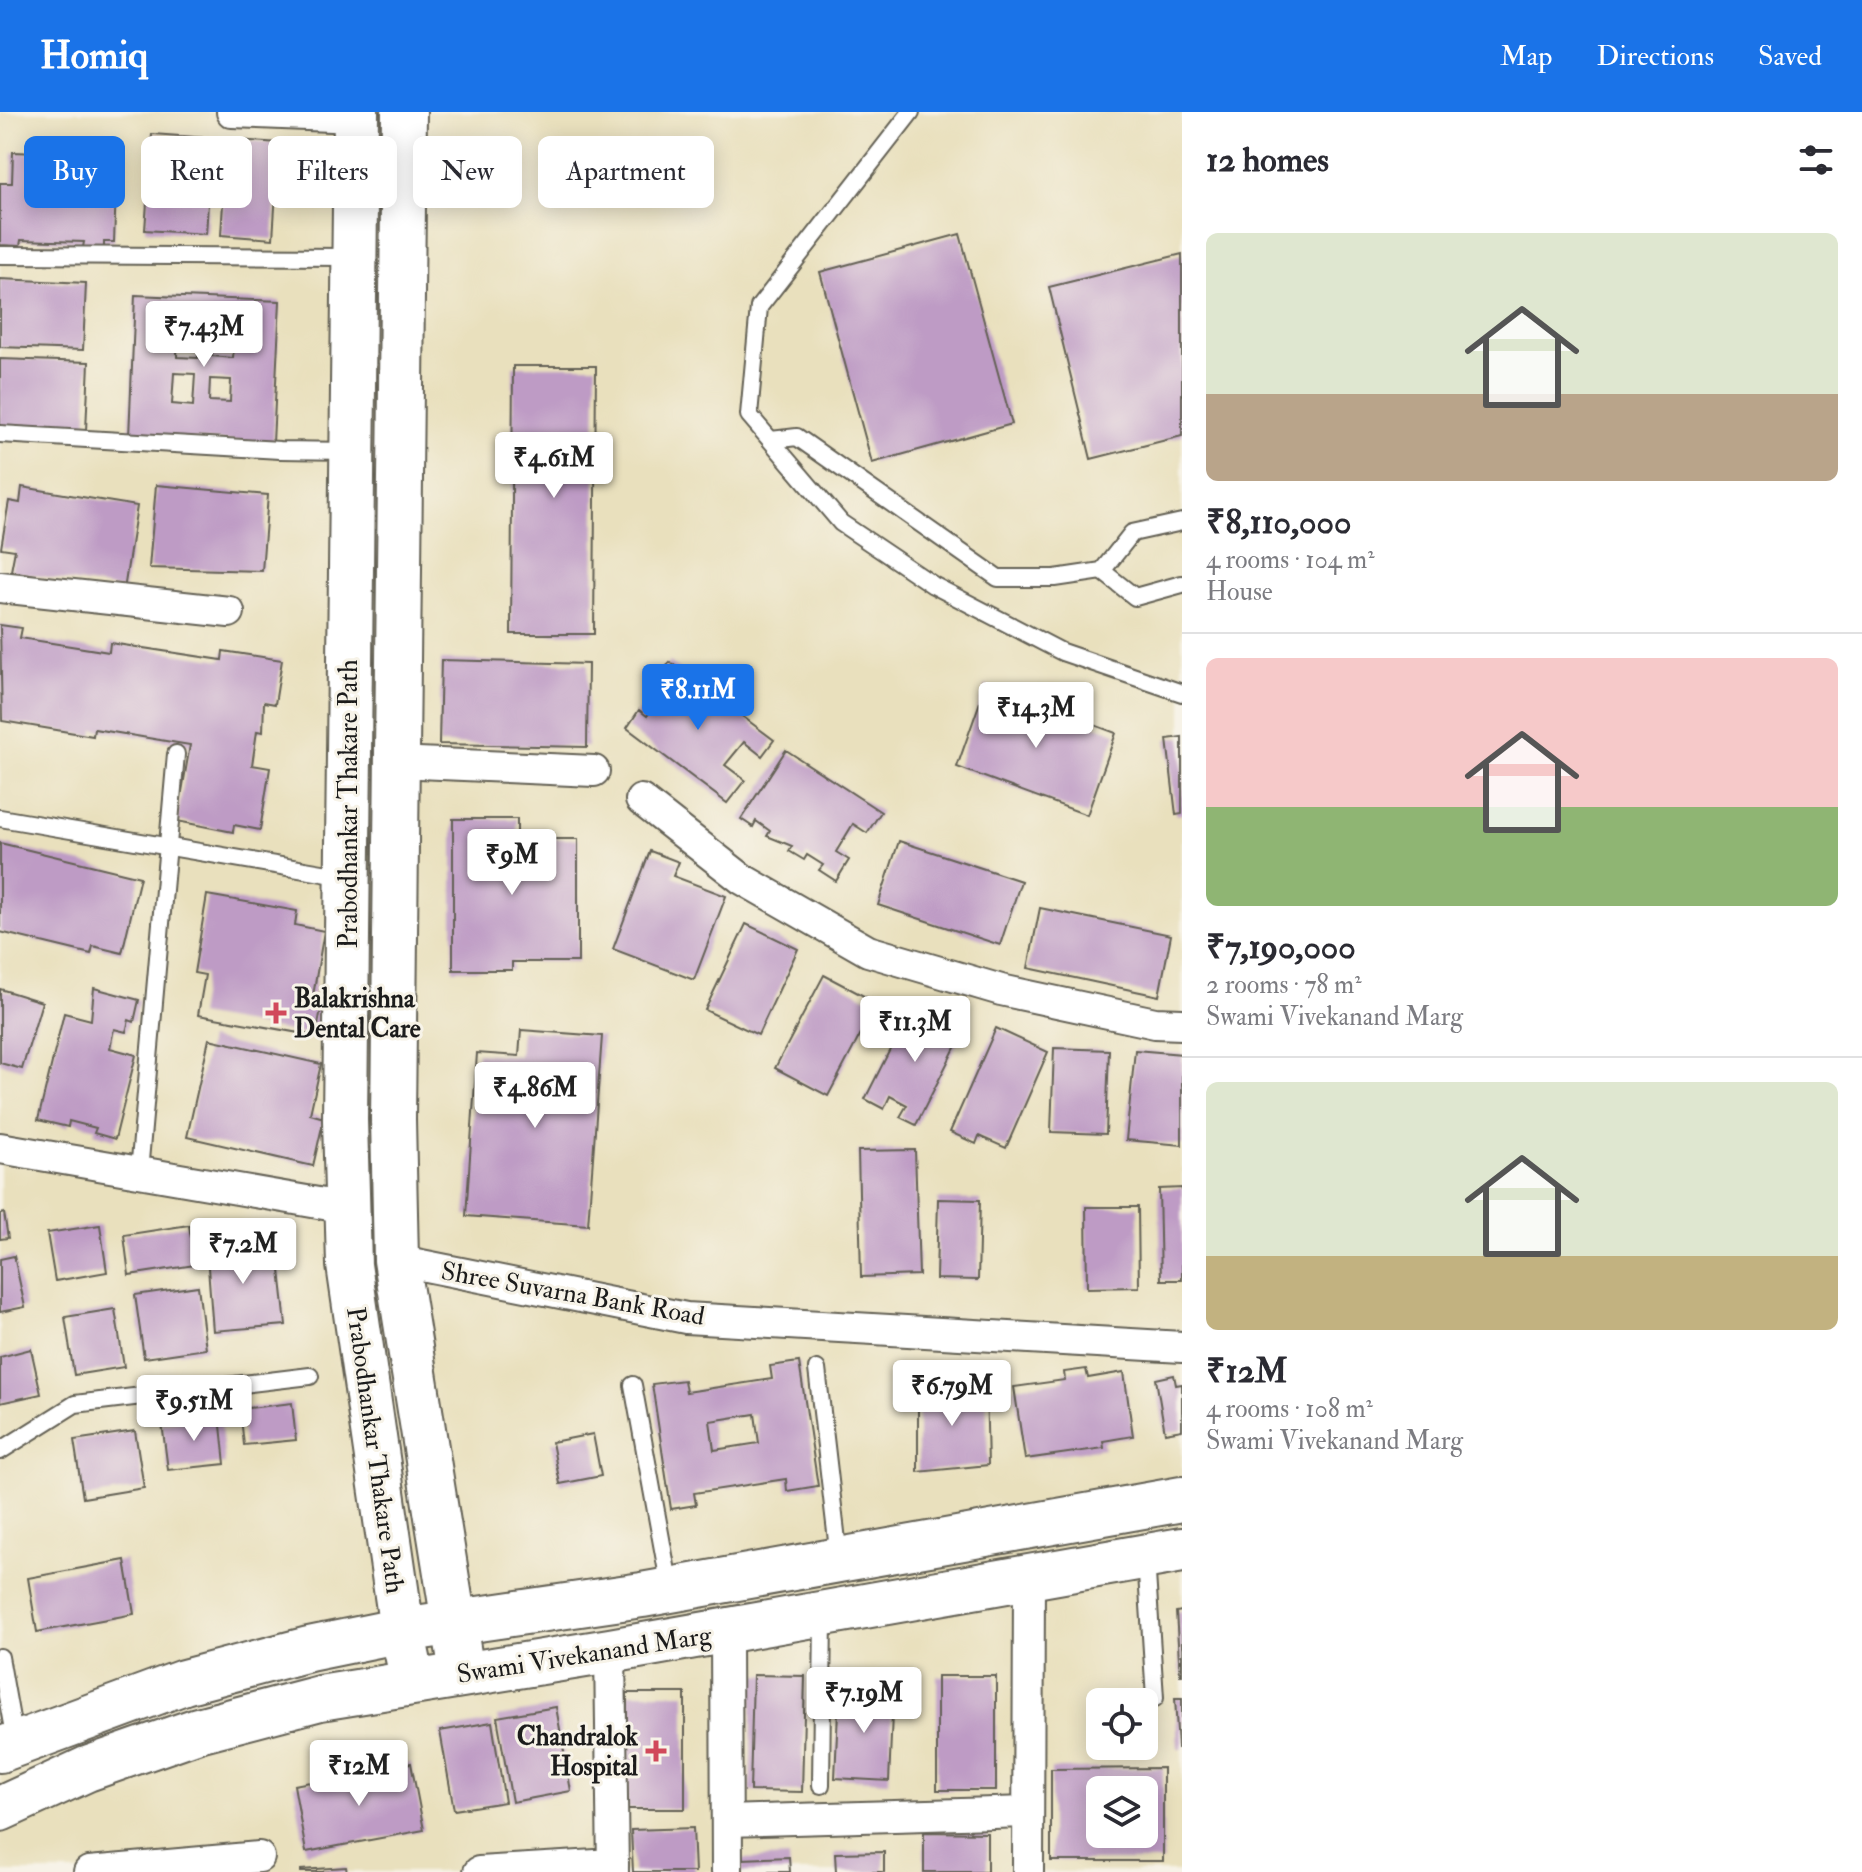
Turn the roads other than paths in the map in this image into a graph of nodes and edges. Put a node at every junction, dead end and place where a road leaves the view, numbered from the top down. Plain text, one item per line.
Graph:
1 (232, 112) edge
2 (404, 112) edge
3 (911, 112) edge
4 (356, 114) edge
5 (0, 255) edge
6 (354, 257) junction
7 (0, 434) edge
8 (771, 440) junction
9 (351, 451) junction
10 (1182, 522) edge
11 (1102, 571) junction
12 (1182, 584) edge
13 (0, 587) edge
14 (229, 612) dead end
15 (1182, 693) edge
16 (176, 754) dead end
17 (396, 762) junction
18 (594, 771) dead end
19 (641, 800) dead end
20 (0, 818) edge
21 (167, 848) junction
22 (347, 877) junction
23 (1182, 1024) edge
24 (0, 1148) edge
25 (139, 1172) junction
26 (347, 1208) junction
27 (396, 1260) junction
28 (1182, 1347) edge
29 (817, 1369) dead end
30 (310, 1376) dead end
31 (633, 1385) dead end
32 (0, 1451) edge
33 (1182, 1499) edge
34 (1164, 1553) edge
35 (839, 1560) junction
36 (1029, 1577) junction
37 (670, 1590) junction
38 (823, 1614) junction
39 (452, 1622) junction
40 (402, 1630) junction
41 (726, 1631) junction
42 (610, 1651) junction
43 (0, 1657) edge
44 (462, 1673) junction
45 (413, 1682) junction
46 (1156, 1688) edge
47 (8, 1746) edge
48 (821, 1785) dead end
49 (19, 1800) edge
50 (1028, 1812) junction
51 (727, 1821) junction
52 (259, 1857) dead end
53 (613, 1868) edge
54 (89, 1872) edge
55 (479, 1872) edge
56 (727, 1872) edge
57 (1028, 1872) edge

1 - 4 street
2 - 17 main road, Prabodhankar Thakare Path
3 - 8 lane
4 - 6 main road, Prabodhankar Thakare Path
5 - 6 lane
6 - 9 main road, Prabodhankar Thakare Path
7 - 9 lane
8 - 11 lane
8 - 15 lane
9 - 22 main road, Prabodhankar Thakare Path
10 - 11 lane
11 - 12 lane
13 - 14 street
16 - 21 lane
17 - 18 street
17 - 27 main road, Prabodhankar Thakare Path
19 - 23 street
20 - 21 lane
21 - 22 lane
21 - 25 lane
22 - 26 main road, Prabodhankar Thakare Path
24 - 25 street
25 - 26 street
26 - 40 main road, Prabodhankar Thakare Path
27 - 28 street, Shree Suvarna Bank Road
27 - 39 main road, Prabodhankar Thakare Path
29 - 35 lane
30 - 32 lane
31 - 37 lane
33 - 35 main road, Swami Vivekanand Marg
34 - 36 main road, Swami Vivekanand Marg
34 - 46 lane
35 - 37 main road, Swami Vivekanand Marg
36 - 38 main road, Swami Vivekanand Marg
36 - 50 street
37 - 39 main road, Swami Vivekanand Marg
38 - 41 main road, Swami Vivekanand Marg
38 - 48 lane
39 - 40 main road, Swami Vivekanand Marg
39 - 44 main road, Prabodhankar Thakare Path
40 - 45 main road, Prabodhankar Thakare Path
40 - 47 main road, Swami Vivekanand Marg
41 - 42 main road, Swami Vivekanand Marg
41 - 51 street
42 - 44 main road, Swami Vivekanand Marg
42 - 53 street
43 - 47 lane
44 - 45 main road, Swami Vivekanand Marg
45 - 49 main road, Swami Vivekanand Marg
47 - 49 street
50 - 51 street
50 - 57 street
51 - 56 street
52 - 54 street
53 - 55 street

